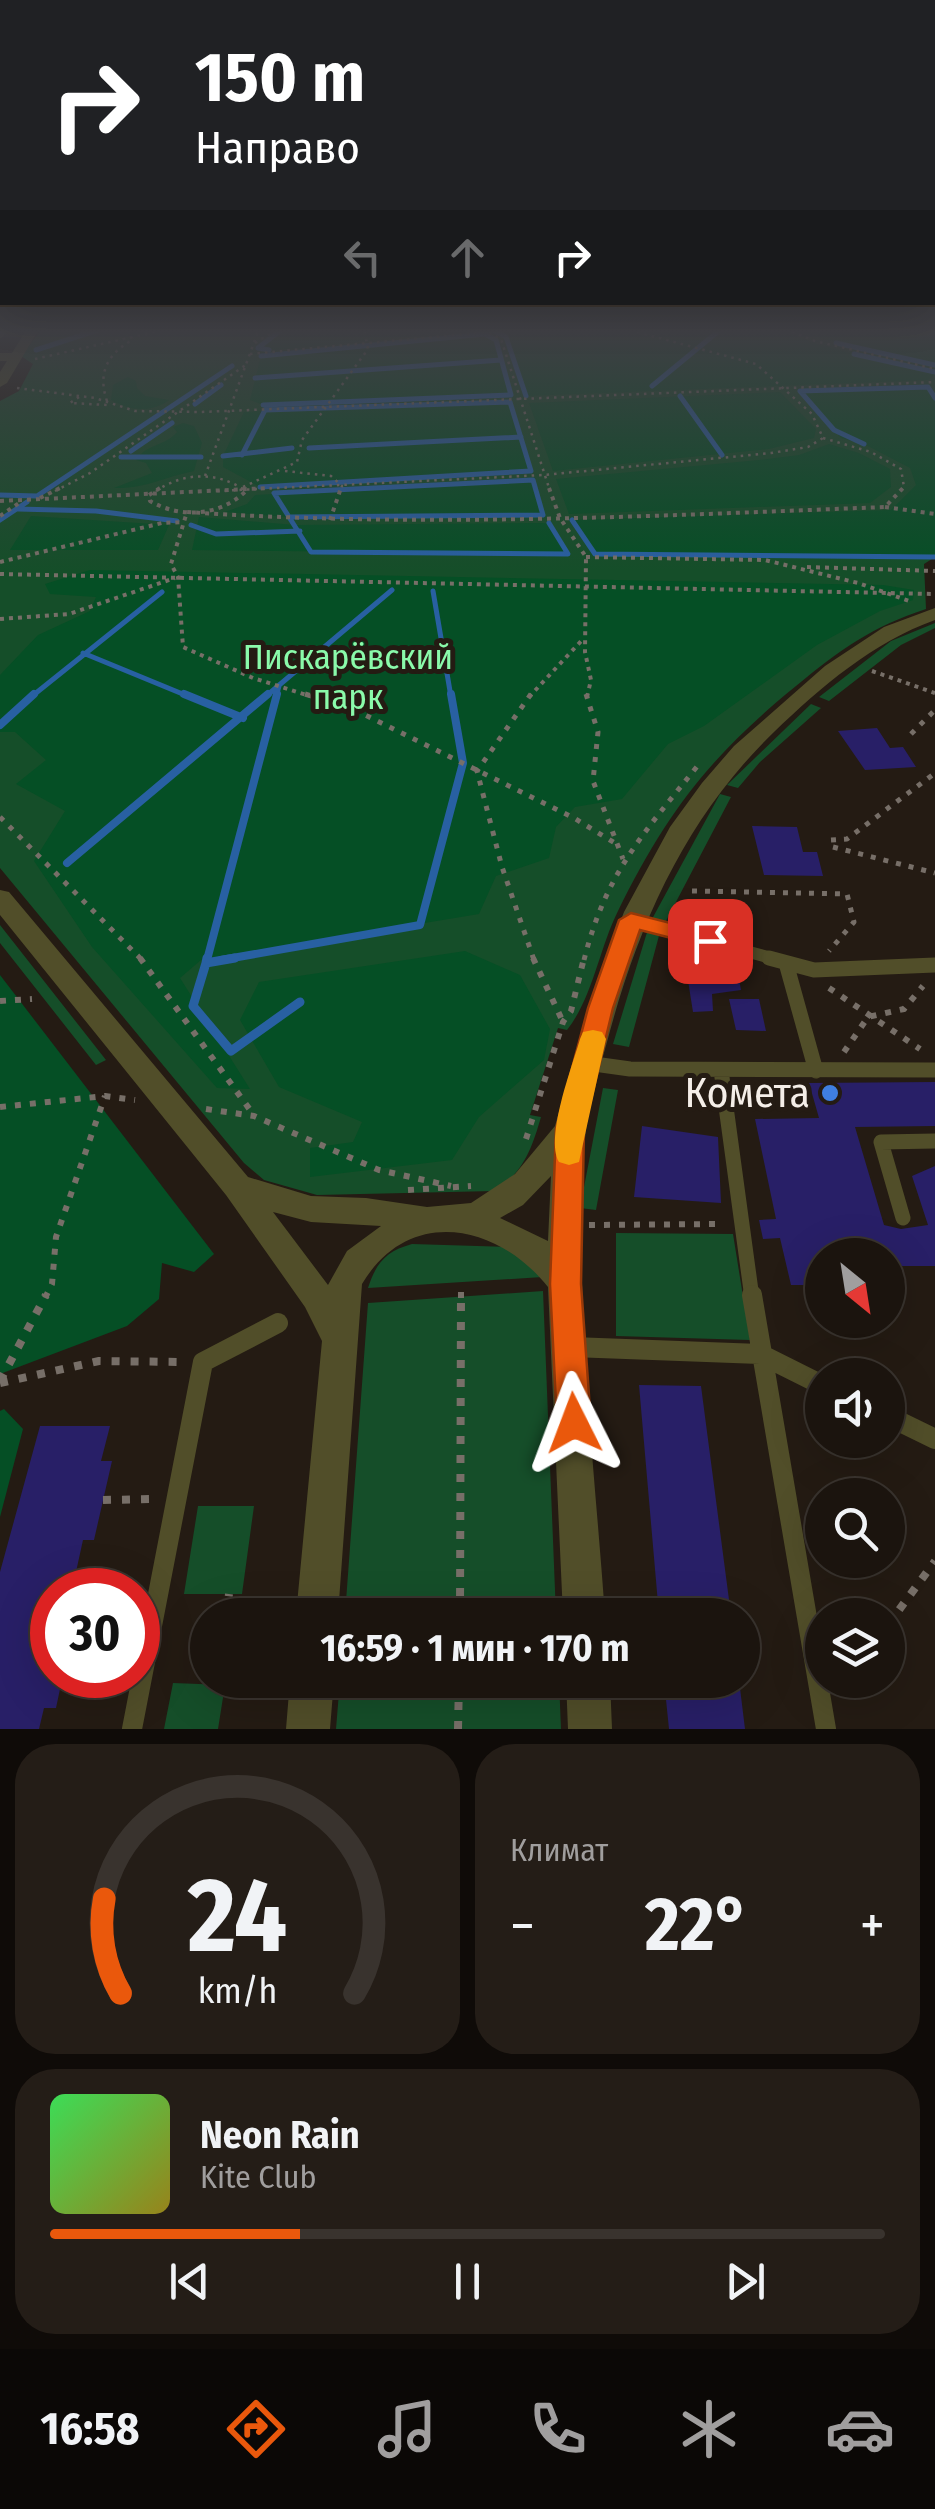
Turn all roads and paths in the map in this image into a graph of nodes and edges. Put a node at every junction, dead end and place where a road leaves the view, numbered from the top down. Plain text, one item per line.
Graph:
1 (230, 409) edge
2 (130, 410) edge
3 (177, 410) edge
4 (217, 410) edge
5 (324, 410) edge
6 (521, 410) edge
7 (804, 410) edge
8 (173, 412) junction
9 (822, 438) junction
10 (284, 470) junction
11 (544, 475) junction
12 (205, 476) junction
13 (342, 486) junction
14 (244, 489) junction
15 (149, 495) junction
16 (39, 499) junction
17 (0, 500) edge
18 (25, 500) junction
19 (886, 507) junction
20 (187, 512) junction
21 (935, 514) edge
22 (0, 516) edge
23 (560, 518) junction
24 (330, 520) junction
25 (184, 522) junction
26 (586, 557) junction
27 (0, 562) edge
28 (794, 567) junction
29 (935, 571) edge
30 (0, 574) edge
31 (178, 578) junction
32 (586, 585) junction
33 (877, 591) junction
34 (932, 610) edge
35 (0, 619) edge
36 (584, 638) junction
37 (864, 661) junction
38 (935, 692) edge
39 (935, 710) edge
40 (911, 734) dead end
41 (477, 770) junction
42 (935, 773) edge
43 (0, 817) edge
44 (618, 845) junction
45 (623, 859) dead end
46 (935, 873) edge
47 (692, 890) dead end
48 (0, 898) edge
49 (631, 920) junction
50 (786, 962) junction
51 (935, 965) edge
52 (814, 970) junction
53 (924, 984) dead end
54 (32, 999) dead end
55 (0, 1001) edge
56 (868, 1017) junction
57 (563, 1022) dead end
58 (934, 1058) edge
59 (587, 1063) junction
60 (721, 1070) junction
61 (935, 1070) edge
62 (824, 1071) junction
63 (105, 1096) junction
64 (169, 1104) junction
65 (0, 1106) edge
66 (254, 1116) junction
67 (570, 1129) junction
68 (935, 1141) edge
69 (237, 1186) junction
70 (486, 1212) junction
71 (903, 1218) dead end
72 (425, 1220) junction
73 (742, 1224) junction
74 (566, 1229) junction
75 (566, 1284) junction
76 (461, 1290) dead end
77 (278, 1322) dead end
78 (338, 1337) junction
79 (570, 1347) junction
80 (760, 1354) junction
81 (203, 1362) junction
82 (805, 1376) edge
83 (0, 1382) edge
84 (905, 1424) edge
85 (935, 1439) edge
86 (177, 1498) junction
87 (103, 1500) dead end
88 (935, 1562) edge
89 (229, 1594) dead end
90 (228, 1598) edge
91 (318, 1598) edge
92 (460, 1598) edge
93 (583, 1598) edge
94 (905, 1602) edge
95 (311, 1698) edge
96 (458, 1698) edge
97 (589, 1698) edge
98 (132, 1729) edge
99 (308, 1729) edge
100 (458, 1729) edge
101 (590, 1729) edge
102 (826, 1729) edge

1 - 12 path
2 - 8 path
3 - 8 path
4 - 8 path
5 - 10 path
6 - 11 path
7 - 9 path
8 - 16 path
9 - 11 path
9 - 19 path
10 - 13 path
10 - 14 path
11 - 13 path
11 - 23 path
12 - 14 path
12 - 15 path
13 - 14 path
13 - 24 path
14 - 15 path
14 - 20 path
15 - 16 path
15 - 20 path
16 - 18 path
17 - 18 path
18 - 22 path
19 - 21 path
19 - 23 path
20 - 24 path
20 - 25 path
23 - 24 path
23 - 26 path
25 - 27 path
25 - 31 path
26 - 28 path
26 - 32 path
28 - 29 path
28 - 33 path
30 - 31 path
31 - 32 path
31 - 35 path
31 - 41 path
32 - 33 path
32 - 36 path
33 - 34 path
33 - 34 path
34 - 37 street
36 - 41 path
36 - 44 path
37 - 38 path
37 - 49 street
39 - 40 path
41 - 44 path
41 - 57 path
42 - 46 path
43 - 66 path
44 - 45 path
47 - 52 path
48 - 64 street
49 - 50 lane
49 - 59 street
50 - 52 lane
50 - 62 lane
51 - 52 lane
53 - 56 path
54 - 55 path
56 - 58 path
56 - 62 path
59 - 60 lane
59 - 67 street
60 - 62 lane
60 - 73 lane
61 - 62 lane
63 - 64 path
63 - 65 path
63 - 83 path
64 - 66 path
64 - 69 street
66 - 70 path
67 - 70 street
67 - 74 street
68 - 71 lane
69 - 72 street
69 - 78 street
70 - 72 street
70 - 75 street
72 - 78 street
73 - 74 path
73 - 80 lane
74 - 75 street
75 - 79 street
76 - 92 path
77 - 81 lane
78 - 91 street
79 - 80 lane
79 - 93 street
80 - 82 lane
80 - 102 lane
81 - 83 path
81 - 86 lane
84 - 85 lane
86 - 87 path
86 - 98 lane
88 - 94 path
89 - 90 path
95 - 99 street
96 - 100 path
97 - 101 street

